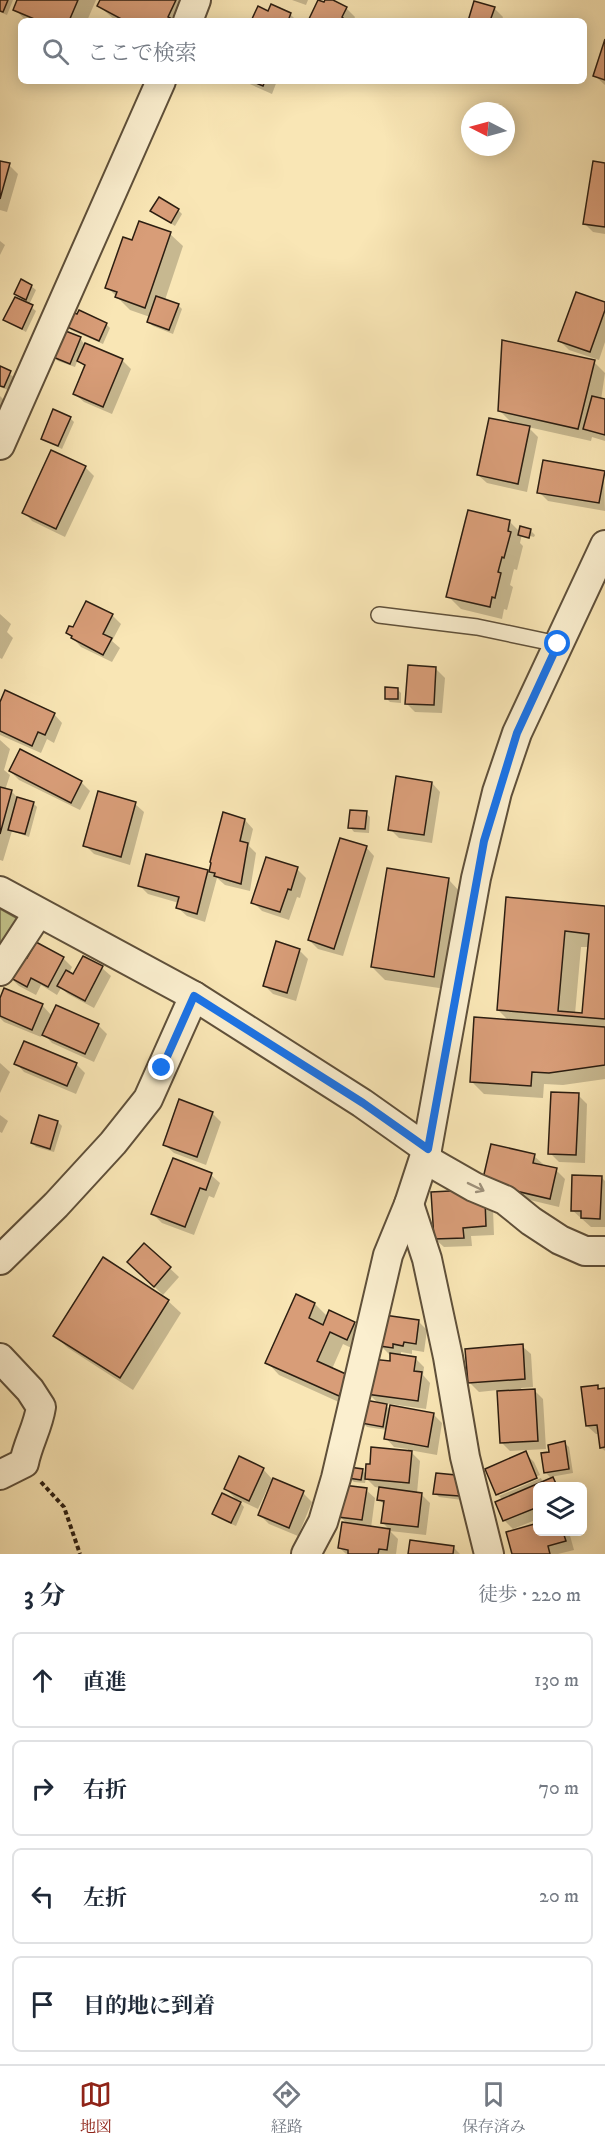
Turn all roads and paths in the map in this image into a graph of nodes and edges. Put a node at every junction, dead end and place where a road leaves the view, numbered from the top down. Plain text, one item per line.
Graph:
1 (196, 0) edge
2 (189, 18) edge
3 (160, 84) edge
4 (0, 445) edge
5 (605, 545) edge
6 (379, 615) dead end
7 (558, 644) junction
8 (0, 891) edge
9 (38, 913) junction
10 (0, 971) edge
11 (194, 996) junction
12 (426, 1154) junction
13 (410, 1204) junction
14 (605, 1251) edge
15 (0, 1260) edge
16 (0, 1358) edge
17 (12, 1469) edge
18 (80, 1554) edge
19 (306, 1554) edge
20 (489, 1554) edge

1 - 2 street
3 - 4 street
5 - 7 street
6 - 7 lane
7 - 12 street
8 - 9 street
9 - 10 street
9 - 11 street
11 - 12 street
11 - 15 street
12 - 13 street
12 -> 14 street
13 - 19 street
13 - 20 street
16 - 17 street
17 - 18 path

